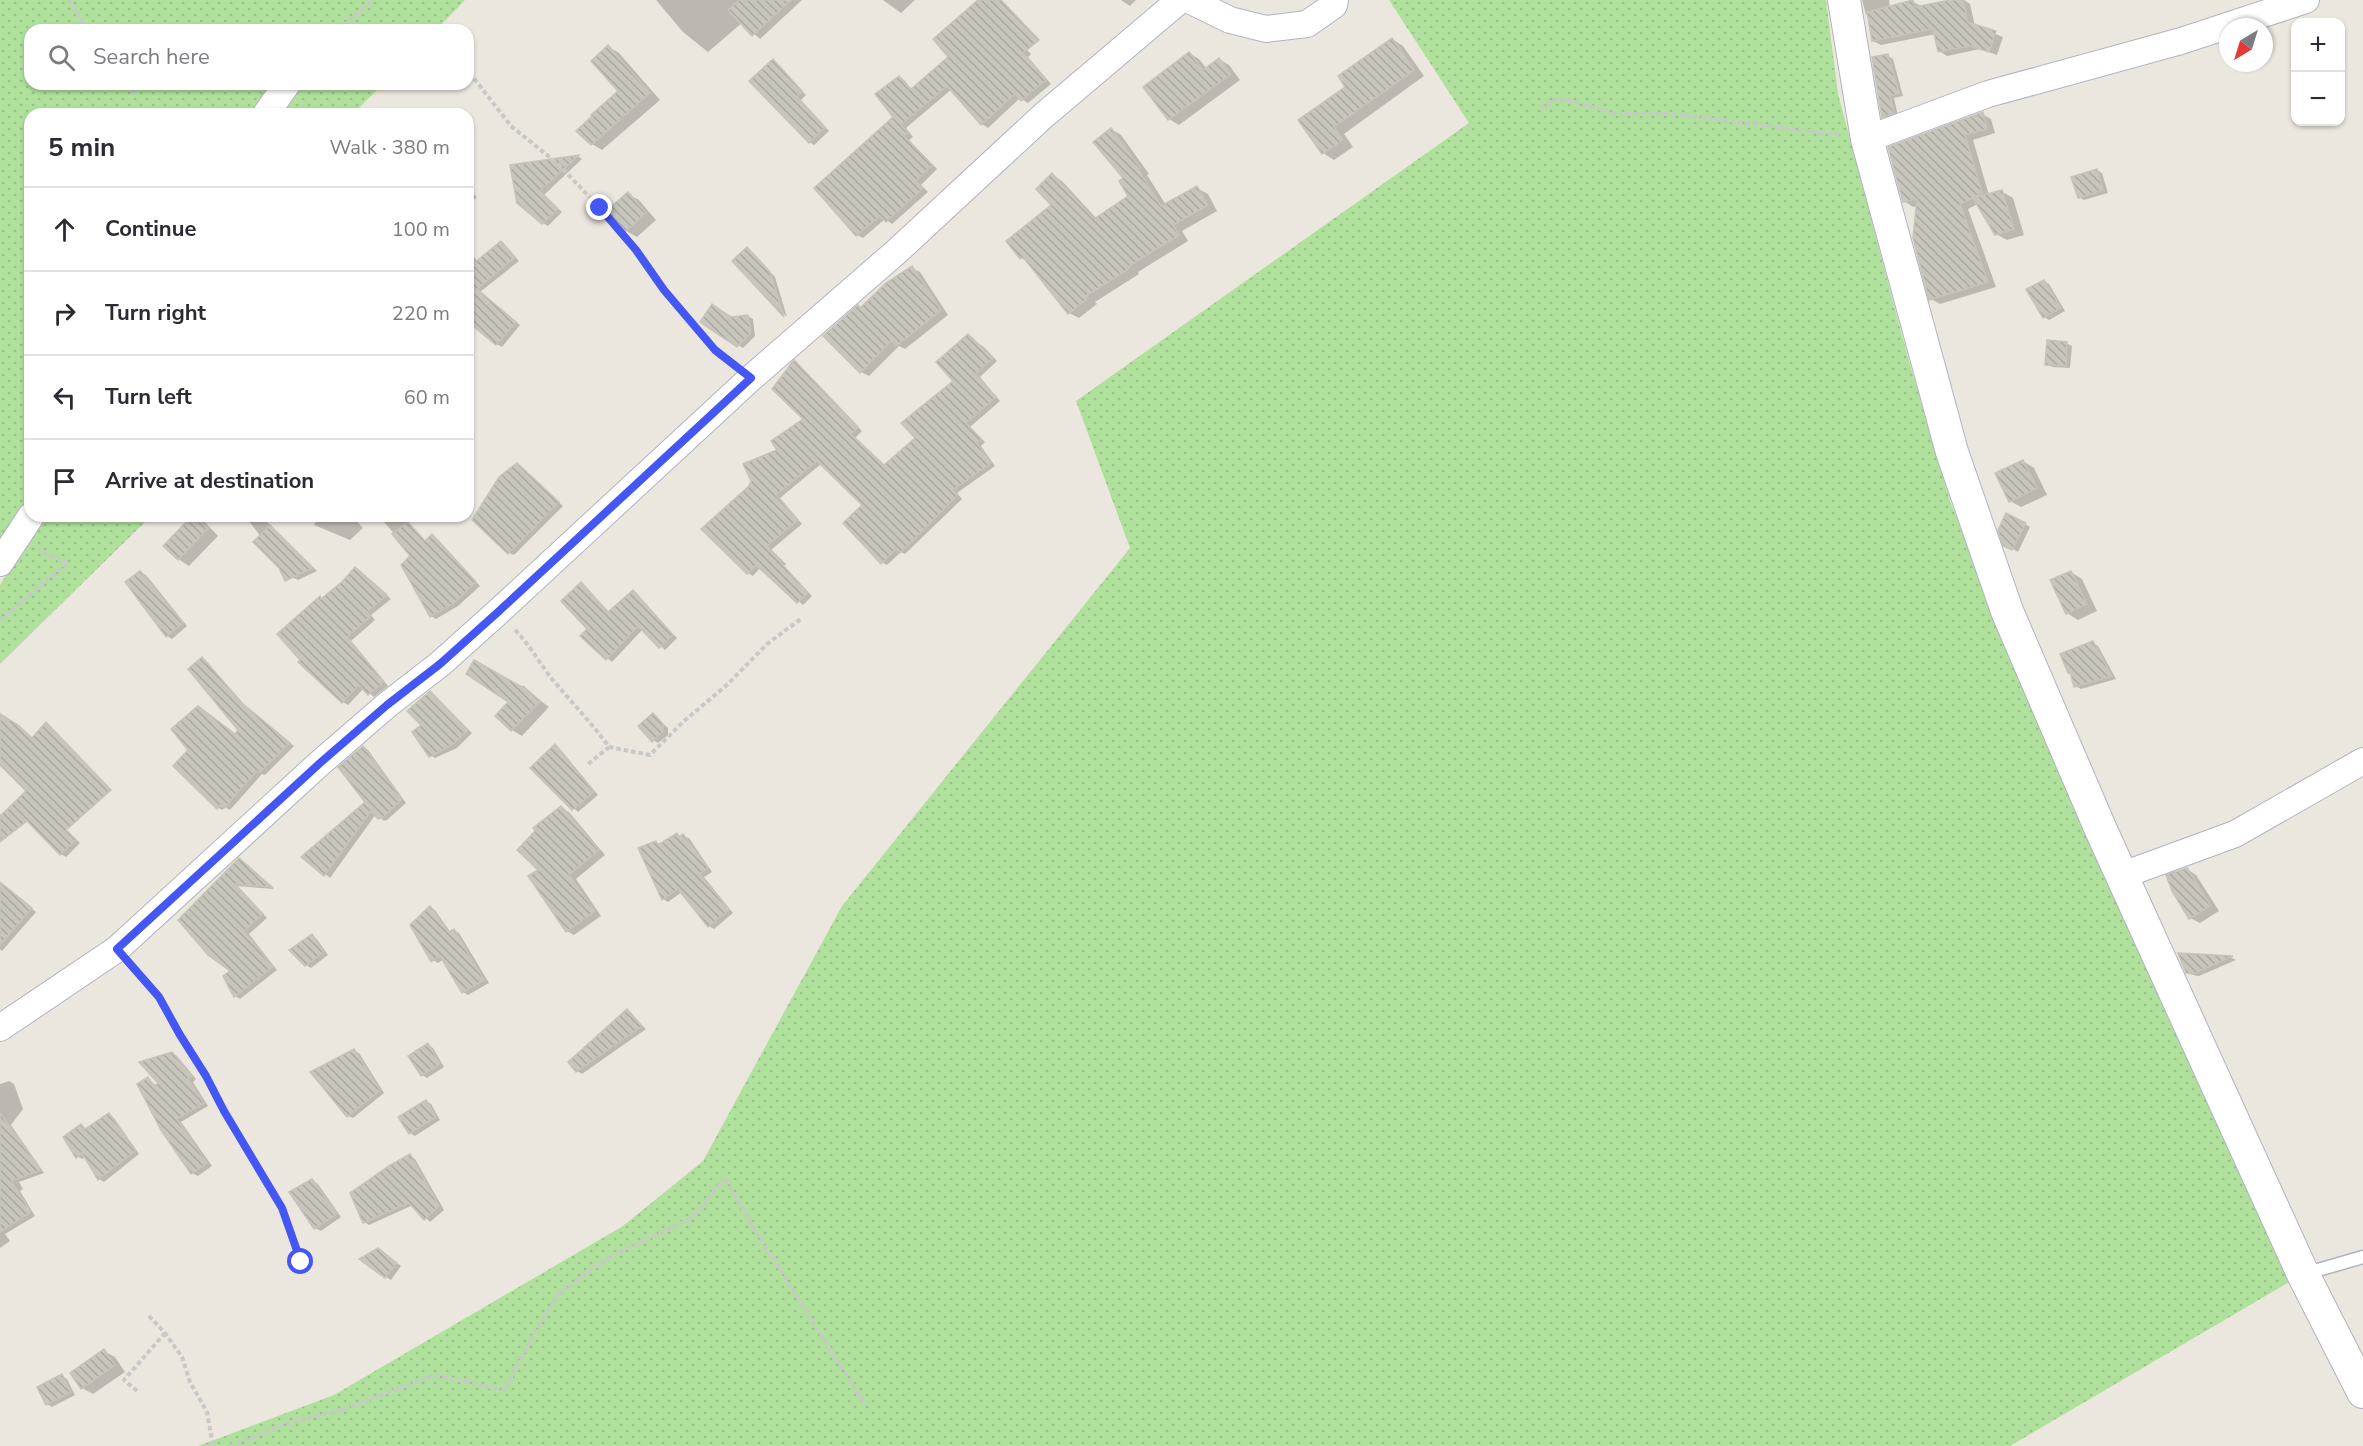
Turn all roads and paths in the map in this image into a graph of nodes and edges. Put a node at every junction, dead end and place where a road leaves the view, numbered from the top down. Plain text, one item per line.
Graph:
1 (69, 0) edge
2 (373, 0) edge
3 (1180, 0) edge
4 (1189, 0) edge
5 (1335, 0) edge
6 (1844, 0) edge
7 (2306, 0) edge
8 (83, 24) edge
9 (344, 24) edge
10 (474, 78) edge
11 (131, 90) edge
12 (283, 90) edge
13 (135, 95) dead end
14 (270, 108) edge
15 (1541, 108) dead end
16 (1867, 139) junction
17 (751, 378) junction
18 (27, 522) edge
19 (14, 542) junction
20 (0, 563) edge
21 (498, 612) junction
22 (802, 618) dead end
23 (0, 620) edge
24 (609, 747) junction
25 (2363, 761) edge
26 (587, 765) dead end
27 (2123, 875) junction
28 (117, 949) junction
29 (0, 1028) edge
30 (2363, 1257) edge
31 (301, 1262) dead end
32 (2303, 1274) junction
33 (149, 1316) dead end
34 (165, 1333) junction
35 (137, 1390) dead end
36 (2363, 1392) edge
37 (865, 1405) dead end
38 (213, 1446) edge
39 (231, 1446) edge

1 - 8 path
2 - 9 path
3 - 17 street
4 - 5 street
6 - 16 street
7 - 16 street
10 - 17 path
11 - 13 path
12 - 14 street
15 - 16 path
16 - 27 street
17 - 21 street
18 - 19 street
19 - 20 street
19 - 23 path
21 - 24 path
21 - 28 street
22 - 24 path
24 - 26 path
25 - 27 street
27 - 32 street
28 - 29 street
28 - 31 path
30 - 32 lane
32 - 36 street
33 - 34 path
34 - 35 path
34 - 38 path
37 - 39 path

